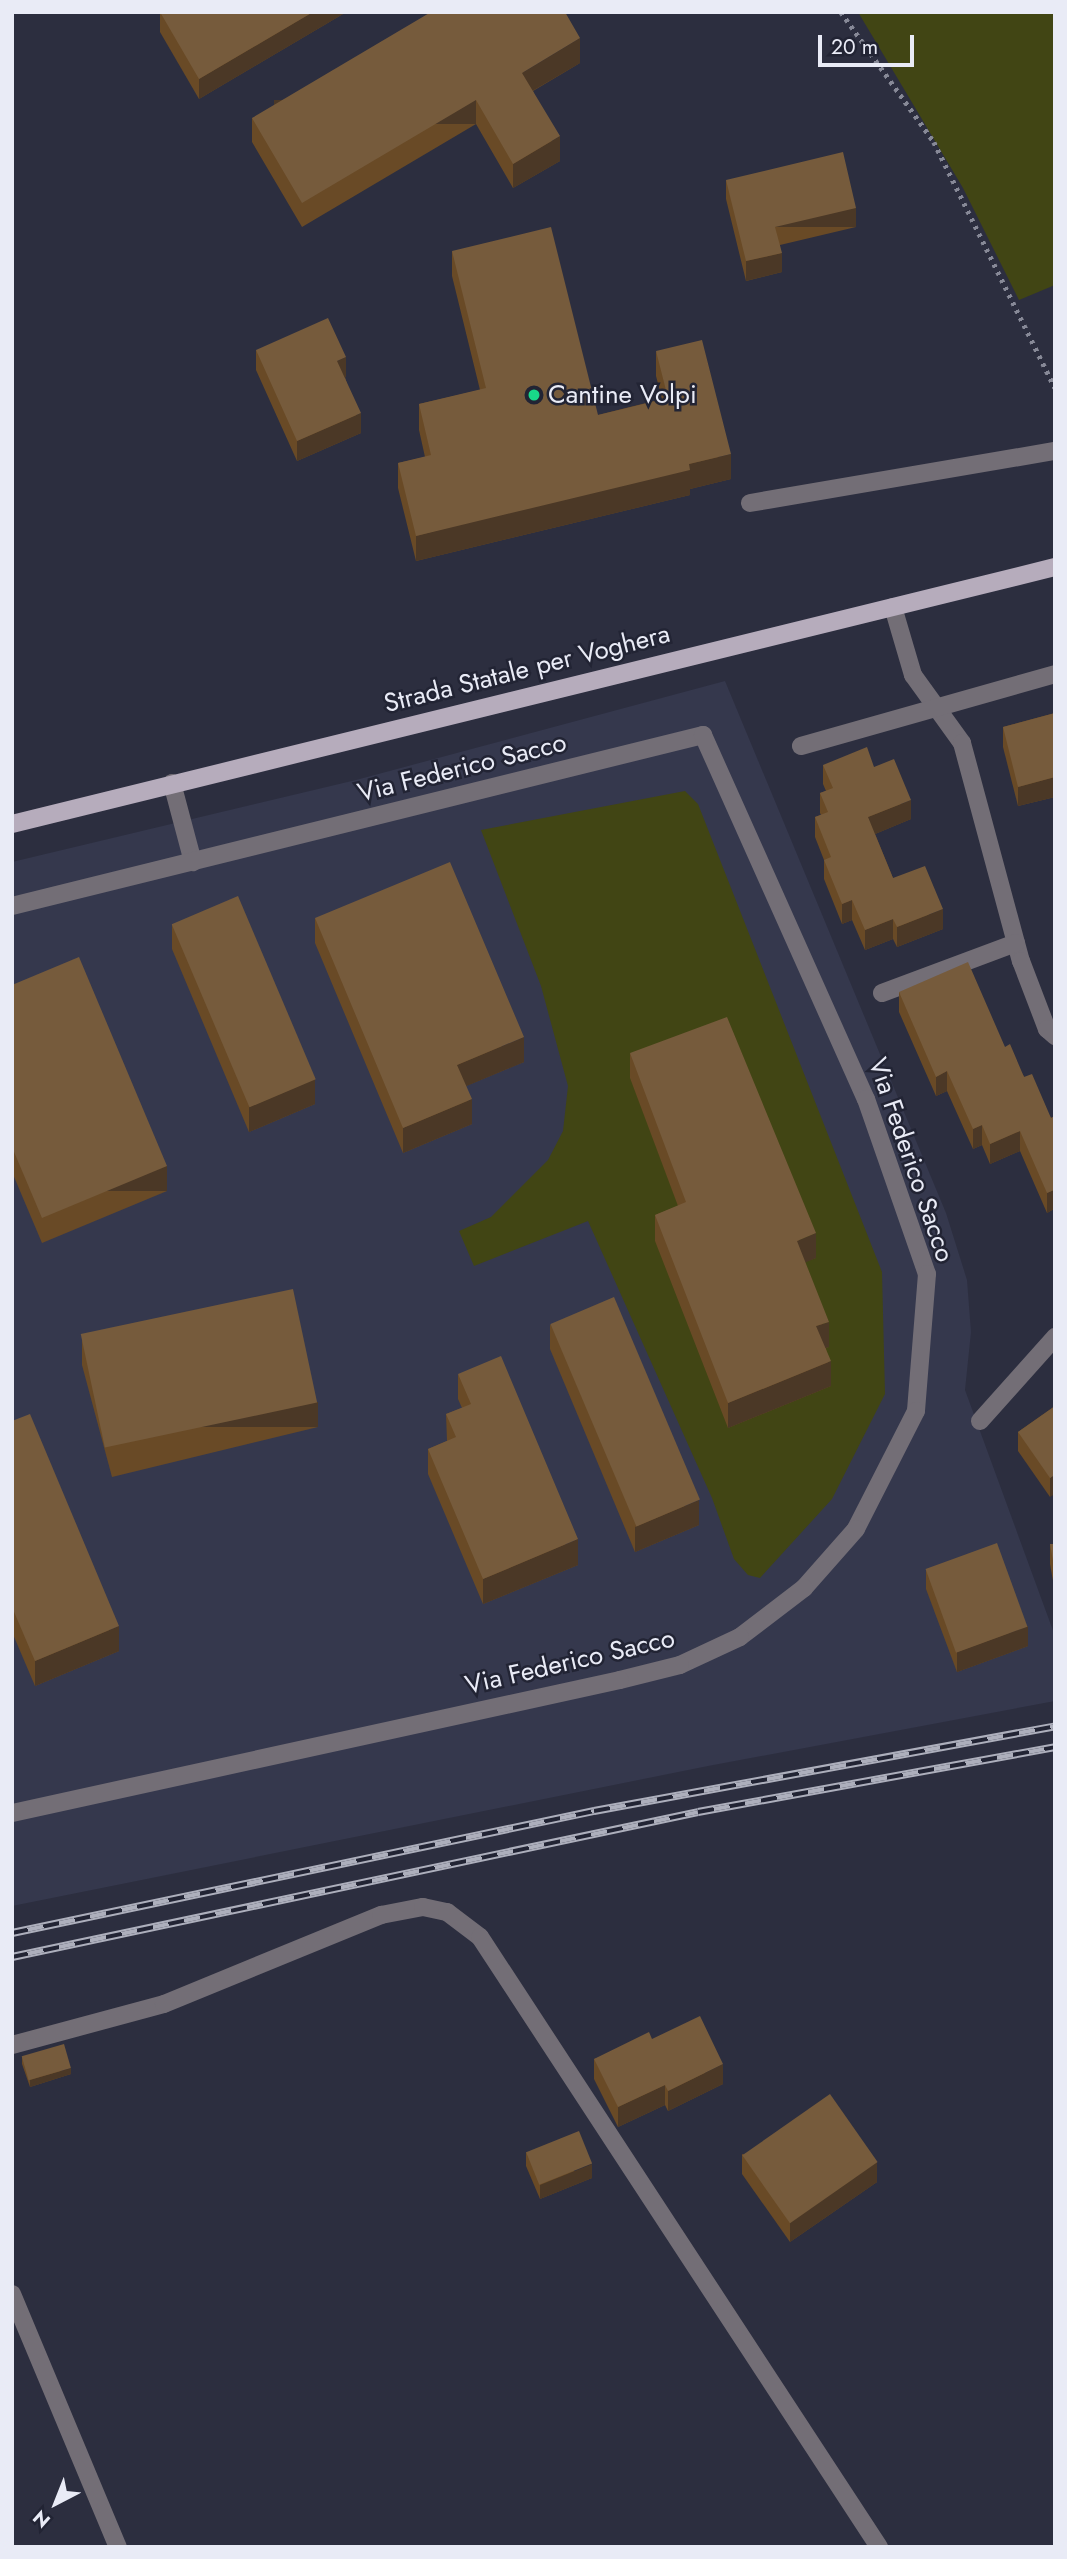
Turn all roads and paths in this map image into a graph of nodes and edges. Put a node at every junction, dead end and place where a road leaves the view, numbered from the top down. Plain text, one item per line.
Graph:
1 (841, 12) edge
2 (1055, 388) edge
3 (1055, 451) edge
4 (750, 503) dead end
5 (1055, 567) edge
6 (893, 607) junction
7 (1055, 674) edge
8 (935, 704) junction
9 (801, 746) dead end
10 (172, 783) junction
11 (12, 824) edge
12 (192, 862) junction
13 (12, 906) edge
14 (1016, 943) junction
15 (882, 993) dead end
16 (1055, 1036) edge
17 (1055, 1337) edge
18 (980, 1421) dead end
19 (12, 1813) edge
20 (12, 2045) edge
21 (12, 2294) edge
22 (118, 2547) edge
23 (879, 2547) edge

1 - 2 path
3 - 4 street
5 - 6 main road, Strada Statale per Voghera
6 - 8 street
6 - 10 main road, Strada Statale per Voghera
7 - 8 street
8 - 9 street
8 - 14 street
10 - 11 main road, Strada Statale per Voghera
10 - 12 street
12 - 13 street, Via Federico Sacco
12 - 19 street, Via Federico Sacco
14 - 15 street
14 - 16 street
17 - 18 street
20 - 23 street
21 - 22 street

